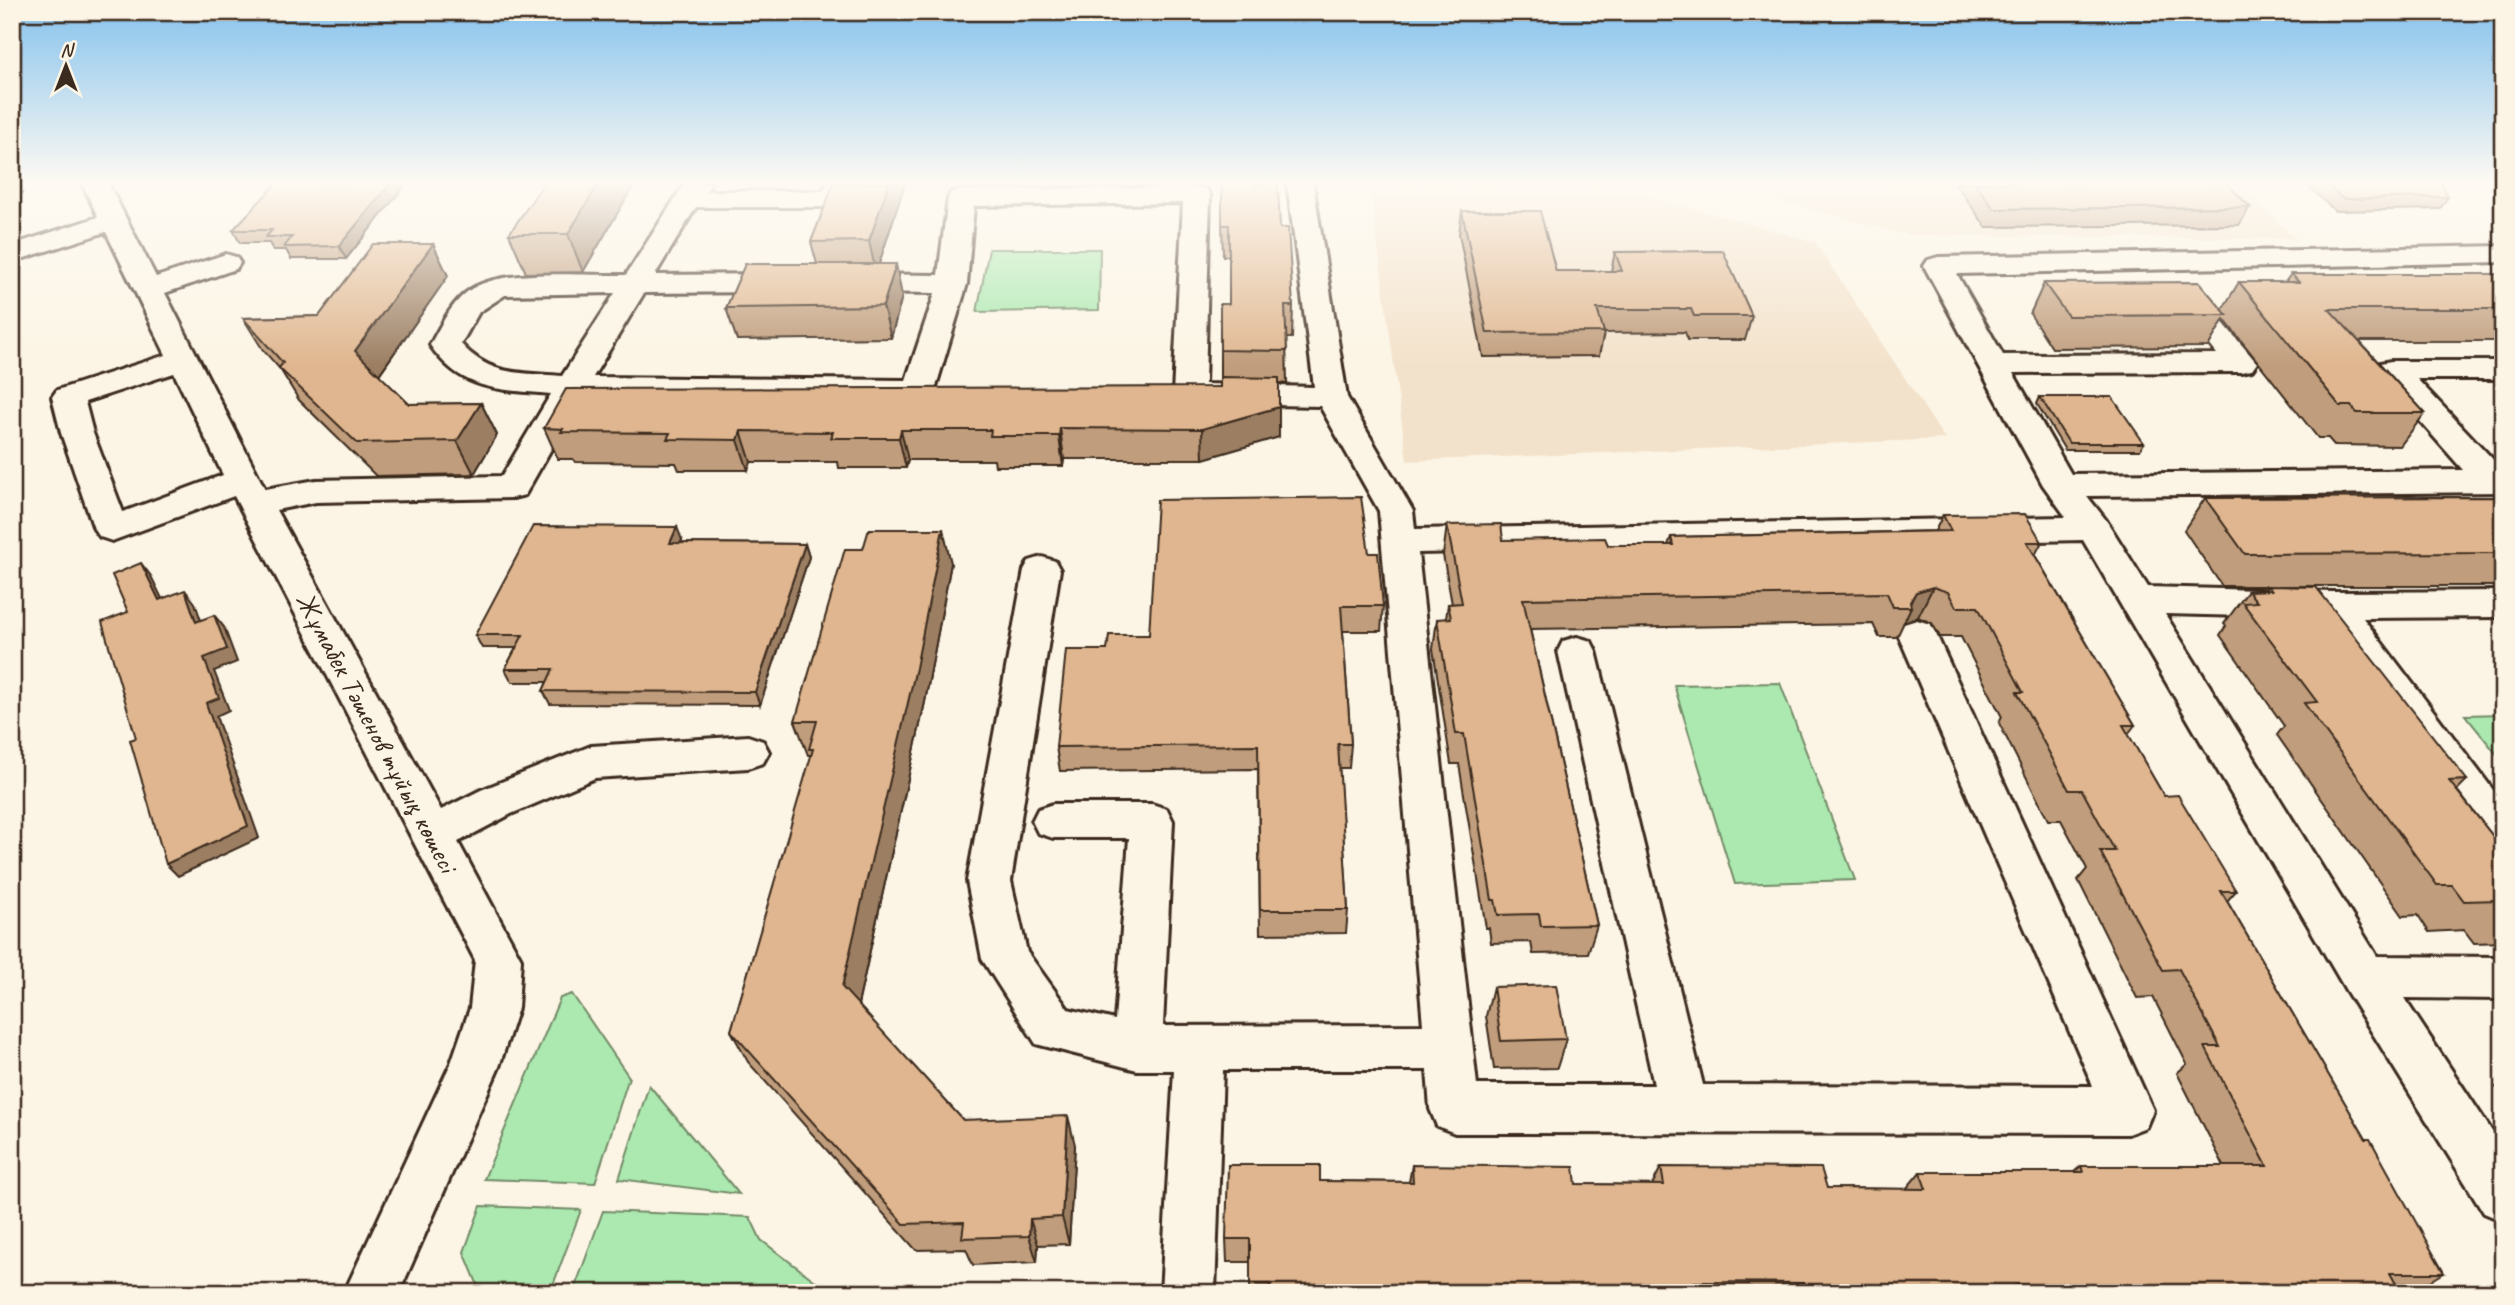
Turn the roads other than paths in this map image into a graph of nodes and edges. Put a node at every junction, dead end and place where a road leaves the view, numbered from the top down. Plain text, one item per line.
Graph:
1 (43, 244) edge
2 (124, 244) edge
3 (660, 244) edge
4 (956, 244) edge
5 (1191, 244) edge
6 (1309, 244) edge
7 (12, 254) edge
8 (2503, 254) edge
9 (2158, 262) junction
10 (226, 263) dead end
11 (636, 282) junction
12 (952, 284) junction
13 (146, 290) junction
14 (183, 360) junction
15 (1993, 364) junction
16 (2503, 370) edge
17 (571, 386) junction
18 (1331, 397) junction
19 (2497, 481) edge
20 (2060, 485) junction
21 (249, 491) junction
22 (2094, 528) junction
23 (1401, 541) junction
24 (1042, 570) dead end
25 (2137, 600) junction
26 (2503, 604) edge
27 (2333, 605) junction
28 (1917, 634) edge
29 (1577, 651) dead end
30 (748, 752) dead end
31 (1053, 821) dead end
32 (432, 835) junction
33 (2503, 836) edge
34 (2364, 976) junction
35 (2503, 978) edge
36 (1137, 1048) junction
37 (1200, 1048) junction
38 (1449, 1048) junction
39 (1684, 1109) junction
40 (2503, 1195) edge
41 (370, 1293) edge
42 (1188, 1293) edge

1 - 7 street
2 - 13 street, Жұмабек Тәшенов тұйық көшесі
3 - 11 street
4 - 12 street
5 - 18 street
6 - 18 street
8 - 9 street
9 - 15 street
9 - 15 street
10 - 13 street
11 - 12 street
11 - 17 street
11 - 17 street
12 - 17 street
13 - 14 street, Жұмабек Тәшенов тұйық көшесі
14 - 21 street, Жұмабек Тәшенов тұйық көшесі
14 - 21 street
15 - 20 street
16 - 19 street
17 - 21 street
18 - 23 street
19 - 20 street
20 - 22 street
21 - 32 street, Жұмабек Тәшенов тұйық көшесі
22 - 23 street
22 - 25 street
23 - 38 street
24 - 36 street
25 - 27 street
25 - 34 street
26 - 27 street
27 - 33 street
28 - 39 street
29 - 39 street
30 - 32 street
31 - 36 street
32 - 41 street, Жұмабек Тәшенов тұйық көшесі
34 - 35 street
34 - 40 street
36 - 37 street
37 - 38 street
37 - 42 street
38 - 39 street

